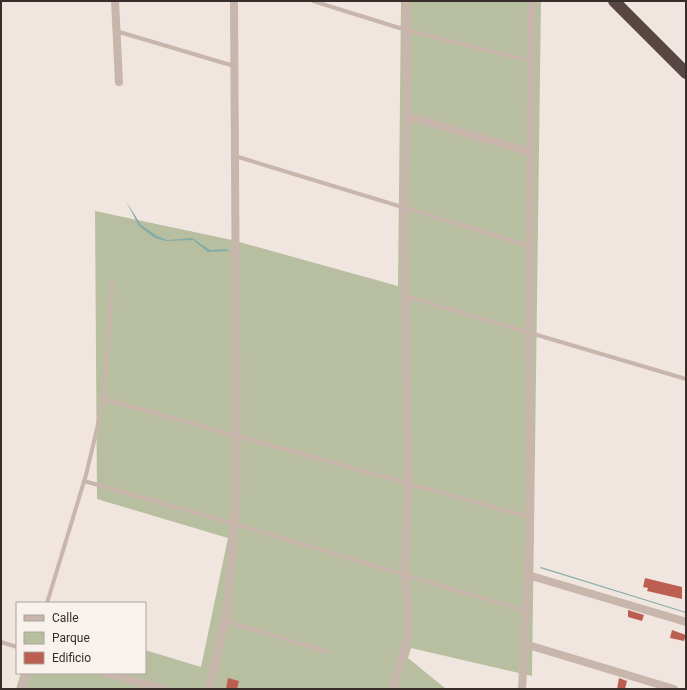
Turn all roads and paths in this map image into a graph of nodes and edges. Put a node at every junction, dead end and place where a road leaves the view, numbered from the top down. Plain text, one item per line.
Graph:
1 (115, 1) edge
2 (234, 1) edge
3 (313, 1) edge
4 (406, 1) edge
5 (532, 1) edge
6 (614, 1) edge
7 (406, 30) junction
8 (116, 31) junction
9 (532, 61) junction
10 (234, 66) junction
11 (686, 73) edge
12 (119, 82) dead end
13 (407, 116) junction
14 (530, 152) junction
15 (235, 156) junction
16 (404, 206) junction
17 (530, 246) junction
18 (112, 282) dead end
19 (405, 296) junction
20 (529, 334) junction
21 (686, 379) edge
22 (104, 399) junction
23 (236, 435) junction
24 (84, 481) junction
25 (408, 484) junction
26 (530, 517) junction
27 (235, 524) junction
28 (405, 575) junction
29 (528, 576) junction
30 (47, 602) edge
31 (526, 611) junction
32 (225, 621) junction
33 (686, 622) edge
34 (1, 642) edge
35 (525, 644) junction
36 (16, 647) edge
37 (328, 652) dead end
38 (27, 674) edge
39 (110, 674) edge
40 (22, 689) edge
41 (163, 689) edge
42 (209, 689) edge
43 (393, 689) edge
44 (522, 689) edge
45 (674, 689) edge

1 - 8 street
2 - 10 street
3 - 7 lane
4 - 7 street
5 - 9 street
6 - 11 highway
7 - 9 lane
7 - 13 street
8 - 10 lane
8 - 12 street
9 - 14 street
10 - 15 street
13 - 14 street
13 - 16 street
14 - 17 street
15 - 16 lane
15 - 23 street
16 - 17 lane
16 - 19 street
17 - 20 street
18 - 22 lane
19 - 20 lane
19 - 25 street
20 - 21 lane
20 - 26 street
22 - 23 lane
22 - 24 lane
23 - 25 lane
23 - 27 street
24 - 27 lane
24 - 30 lane
25 - 26 lane
25 - 28 street
26 - 29 street
27 - 28 lane
27 - 32 street
28 - 31 lane
28 - 43 street
29 - 31 street
29 - 33 street
31 - 35 street
32 - 37 lane
32 - 42 street
34 - 36 lane
35 - 44 street
35 - 45 street
38 - 40 street
39 - 41 street

